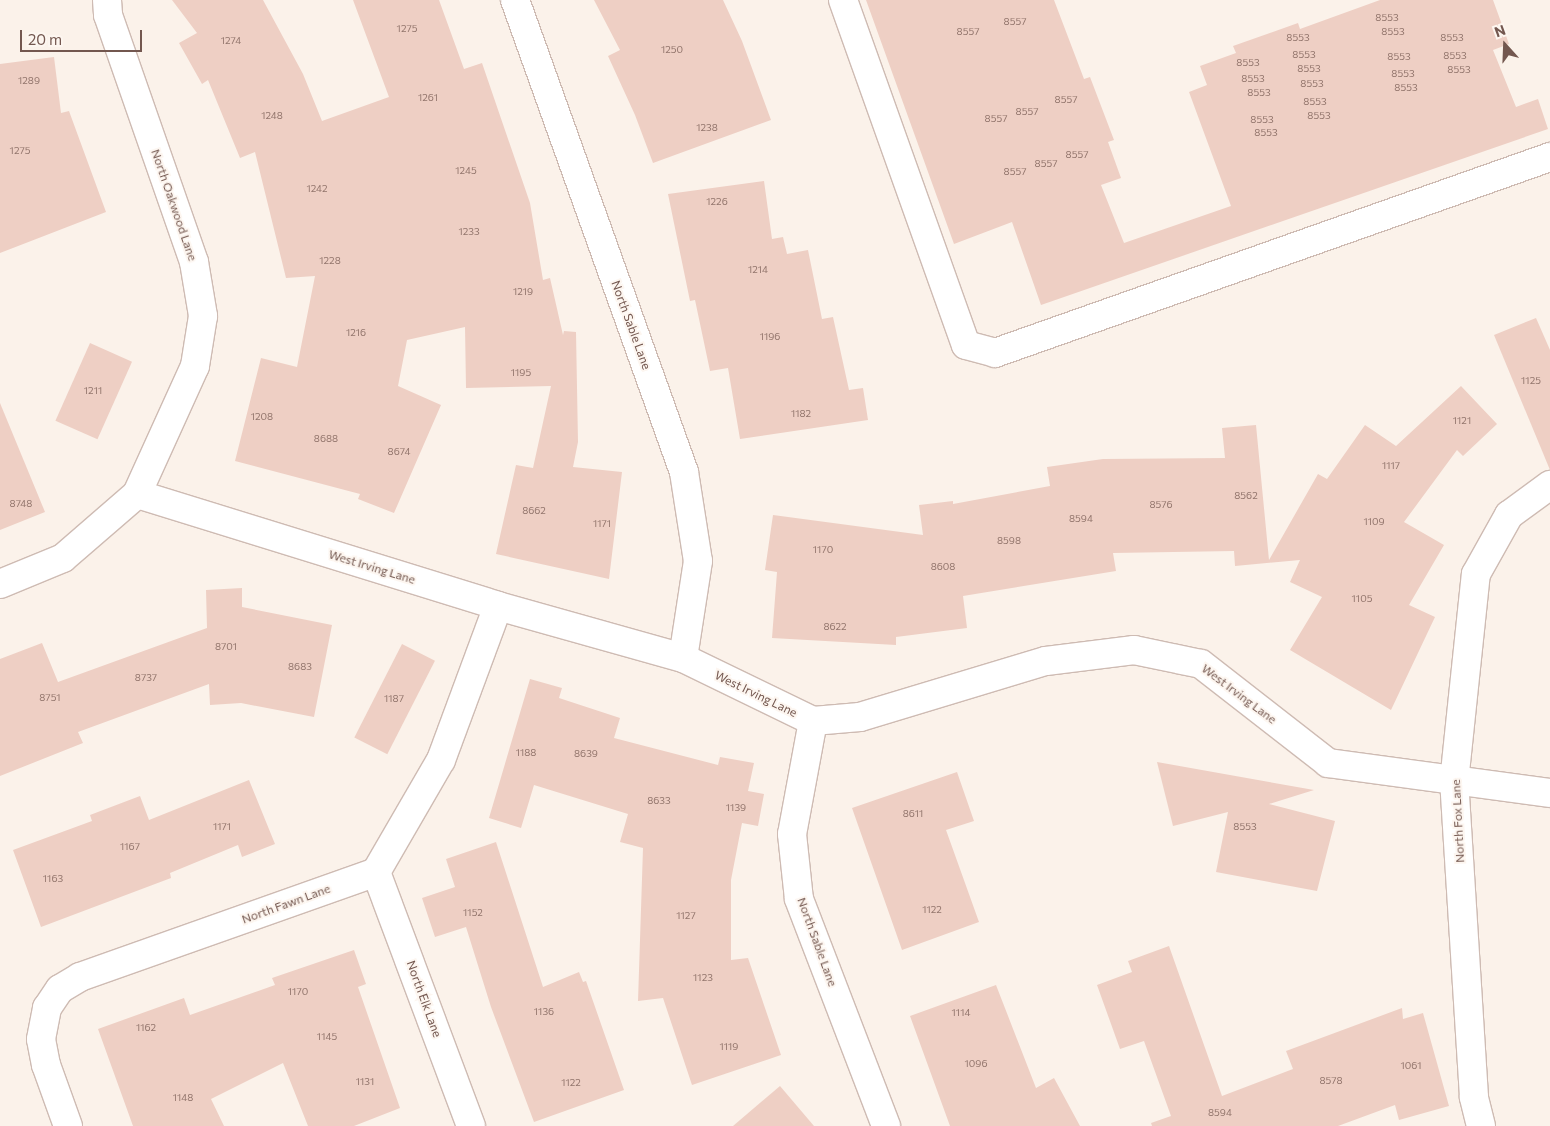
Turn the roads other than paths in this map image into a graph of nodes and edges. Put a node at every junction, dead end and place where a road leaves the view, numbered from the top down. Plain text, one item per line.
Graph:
1 (107, 0) edge
2 (515, 0) edge
3 (844, 0) edge
4 (1550, 157) edge
5 (1550, 484) edge
6 (137, 494) junction
7 (0, 584) edge
8 (498, 606) junction
9 (683, 658) junction
10 (813, 721) junction
11 (1454, 782) junction
12 (1550, 792) edge
13 (376, 872) junction
14 (68, 1126) edge
15 (471, 1126) edge
16 (886, 1126) edge
17 (1481, 1126) edge

1 - 6 street, North Oakwood Lane
2 - 9 street, North Sable Lane
3 - 4 street
5 - 11 street, North Fox Lane
6 - 7 street
6 - 8 street, West Irving Lane
8 - 9 street, West Irving Lane
8 - 13 street
9 - 10 street, West Irving Lane
10 - 11 street, West Irving Lane
10 - 16 street, North Sable Lane
11 - 12 street, West Irving Lane
11 - 17 street, North Fox Lane
13 - 14 street, North Fawn Lane
13 - 15 street, North Elk Lane

